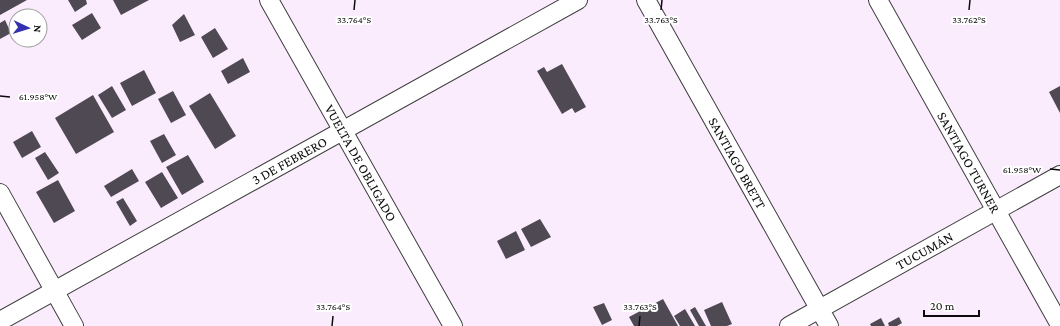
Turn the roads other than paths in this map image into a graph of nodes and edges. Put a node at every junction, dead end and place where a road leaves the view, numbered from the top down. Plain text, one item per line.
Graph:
1 (269, 0) edge
2 (578, 0) edge
3 (646, 0) edge
4 (878, 0) edge
5 (341, 130) junction
6 (1060, 175) edge
7 (0, 193) edge
8 (996, 211) junction
9 (55, 291) junction
10 (820, 309) junction
11 (0, 321) edge
12 (1060, 325) edge
13 (74, 326) edge
14 (453, 326) edge
15 (789, 326) edge
16 (829, 326) edge

1 - 5 street, VUELTA DE OBLIGADO
2 - 5 street, 3 DE FEBRERO
3 - 10 street, SANTIAGO BRETT
4 - 8 street, SANTIAGO TURNER
5 - 9 street, 3 DE FEBRERO
5 - 14 street, VUELTA DE OBLIGADO
6 - 8 street, TUCUMÁN
7 - 9 street
8 - 10 street, TUCUMÁN
8 - 12 street, SANTIAGO TURNER
9 - 11 street, 3 DE FEBRERO
9 - 13 street
10 - 15 street, TUCUMÁN
10 - 16 street, SANTIAGO BRETT

